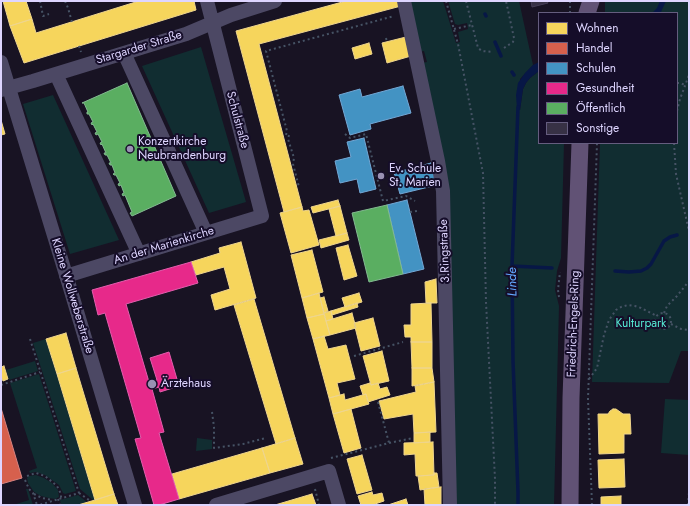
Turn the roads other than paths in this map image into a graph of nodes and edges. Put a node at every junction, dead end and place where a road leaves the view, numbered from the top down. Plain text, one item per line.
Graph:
1 (207, 1) edge
2 (275, 1) edge
3 (583, 1) edge
4 (591, 1) edge
5 (406, 7) edge
6 (585, 12) edge
7 (586, 12) edge
8 (212, 23) junction
9 (124, 53) junction
10 (1, 62) edge
11 (56, 74) junction
12 (5, 89) edge
13 (580, 144) edge
14 (262, 216) joint
15 (206, 233) junction
16 (139, 254) junction
17 (66, 276) junction
18 (135, 505) edge
19 (216, 505) edge
20 (339, 505) edge
21 (450, 505) edge
22 (570, 505) edge

1 - 8 street, Schulstraße
2 - 8 street, Stargarder Straße
3 - 6 main road
4 - 7 main road
5 - 21 street, 3.Ringstraße
8 - 9 street, Stargarder Straße
8 - 14 street, Schulstraße
9 - 11 street, Stargarder Straße
9 - 15 street
10 - 12 street, Kleine Wollweberstraße
11 - 12 street, Stargarder Straße
11 - 16 street
12 - 17 street, Kleine Wollweberstraße
13 - 22 main road, Friedrich-Engels-Ring
14 - 15 street, An der Marienkirche
15 - 16 street, An der Marienkirche
16 - 17 street, An der Marienkirche
17 - 18 street, Kleine Wollweberstraße
19 - 20 street

